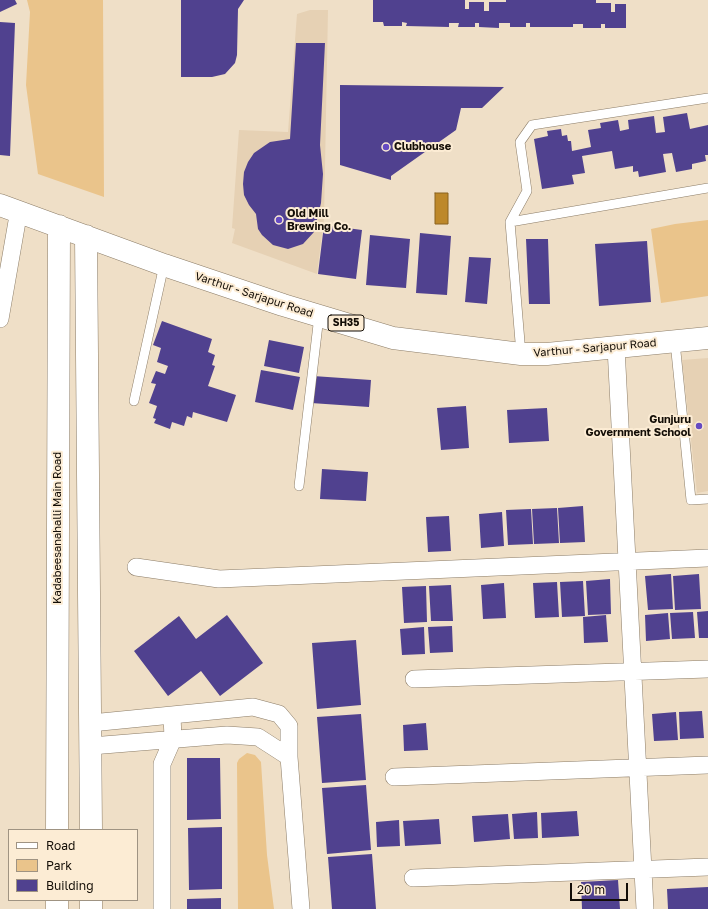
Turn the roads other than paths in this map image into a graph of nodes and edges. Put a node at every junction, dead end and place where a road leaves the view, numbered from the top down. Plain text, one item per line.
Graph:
1 (708, 98) edge
2 (708, 188) edge
3 (10, 208) edge
4 (510, 222) junction
5 (59, 226) junction
6 (86, 236) junction
7 (164, 265) junction
8 (319, 316) junction
9 (0, 319) edge
10 (708, 338) edge
11 (675, 342) junction
12 (616, 347) junction
13 (521, 354) junction
14 (134, 401) dead end
15 (299, 486) dead end
16 (708, 499) edge
17 (708, 558) edge
18 (627, 561) junction
19 (136, 567) dead end
20 (708, 669) edge
21 (633, 673) junction
22 (414, 679) dead end
23 (172, 715) junction
24 (91, 723) junction
25 (173, 739) junction
26 (91, 746) junction
27 (289, 757) junction
28 (708, 765) edge
29 (638, 768) junction
30 (394, 777) dead end
31 (57, 829) edge
32 (91, 829) edge
33 (708, 867) edge
34 (643, 870) junction
35 (413, 878) dead end
36 (162, 909) edge
37 (301, 909) edge
38 (645, 909) edge

1 - 4 lane
2 - 4 lane
3 - 5 main road, Varthur - Sarjapur Road / SH35
3 - 9 street
4 - 13 lane
5 - 6 main road, Varthur - Sarjapur Road / SH35
5 - 31 main road, Kadabeesanahalli Main Road
6 - 7 main road, Varthur - Sarjapur Road / SH35
6 - 24 main road
7 - 8 main road, Varthur - Sarjapur Road / SH35
7 - 14 lane
8 - 13 main road, Varthur - Sarjapur Road / SH35
8 - 15 lane
10 - 11 main road, Varthur - Sarjapur Road / SH35
11 - 12 main road, Varthur - Sarjapur Road / SH35
11 - 16 lane
12 - 13 main road, Varthur - Sarjapur Road / SH35
12 - 18 street
17 - 18 street
18 - 19 street
18 - 21 street
20 - 21 street
21 - 22 street
21 - 29 street
23 - 24 street
23 - 25 street
23 - 27 street
24 - 26 main road
25 - 26 street
25 - 27 street
25 - 36 street
26 - 32 main road
27 - 37 street
28 - 29 street
29 - 30 street
29 - 34 street
33 - 34 street
34 - 35 street
34 - 38 street

